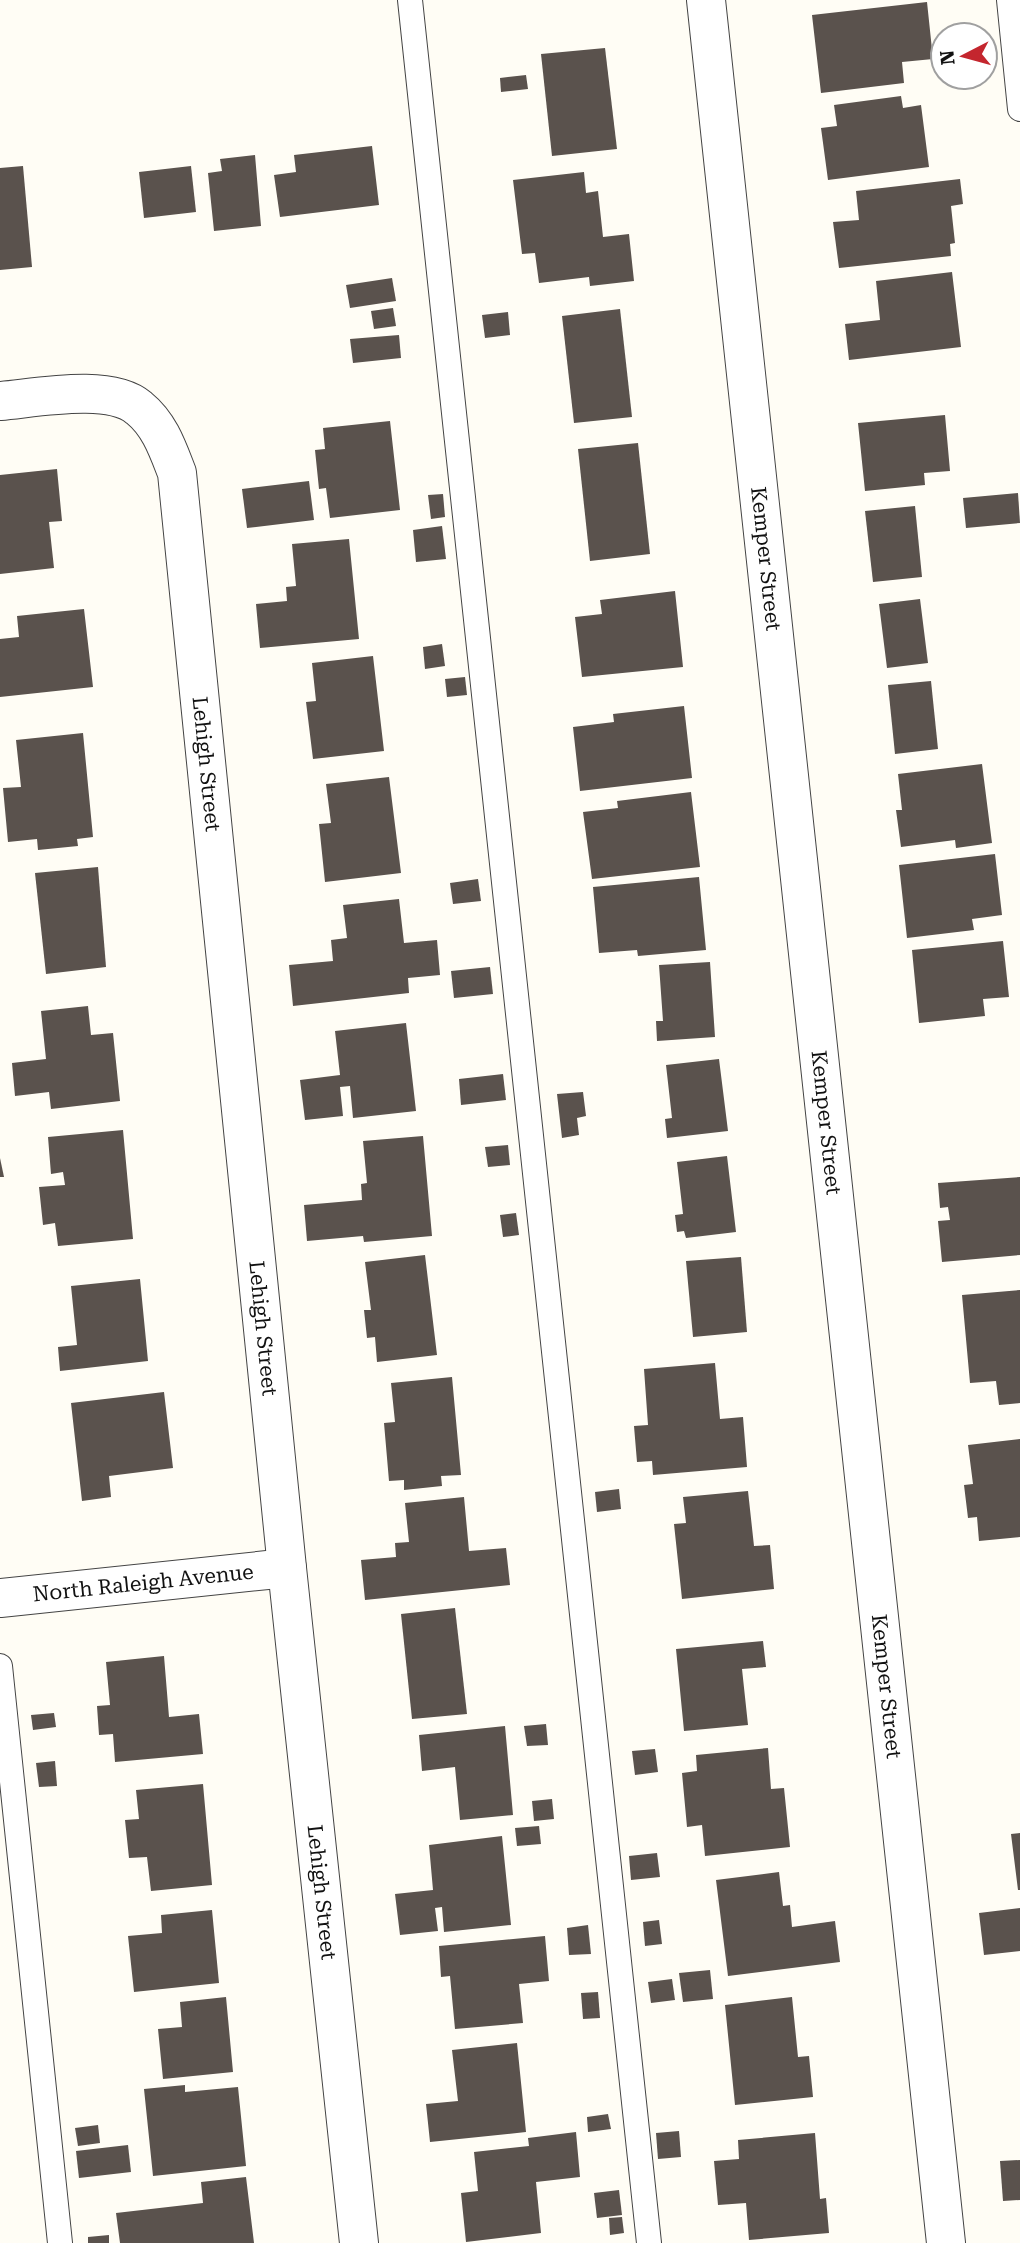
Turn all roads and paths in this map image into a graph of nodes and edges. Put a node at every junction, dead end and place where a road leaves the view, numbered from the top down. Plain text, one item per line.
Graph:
1 (410, 0) edge
2 (706, 0) edge
3 (1009, 0) edge
4 (1020, 108) edge
5 (0, 401) edge
6 (287, 1568) junction
7 (0, 1598) edge
8 (0, 1666) edge
9 (60, 2243) edge
10 (359, 2243) edge
11 (649, 2243) edge
12 (946, 2243) edge

1 - 11 lane
2 - 12 street, Kemper Street
3 - 4 lane
5 - 6 street, Lehigh Street
6 - 7 street, North Raleigh Avenue
6 - 10 street, Lehigh Street
8 - 9 lane

